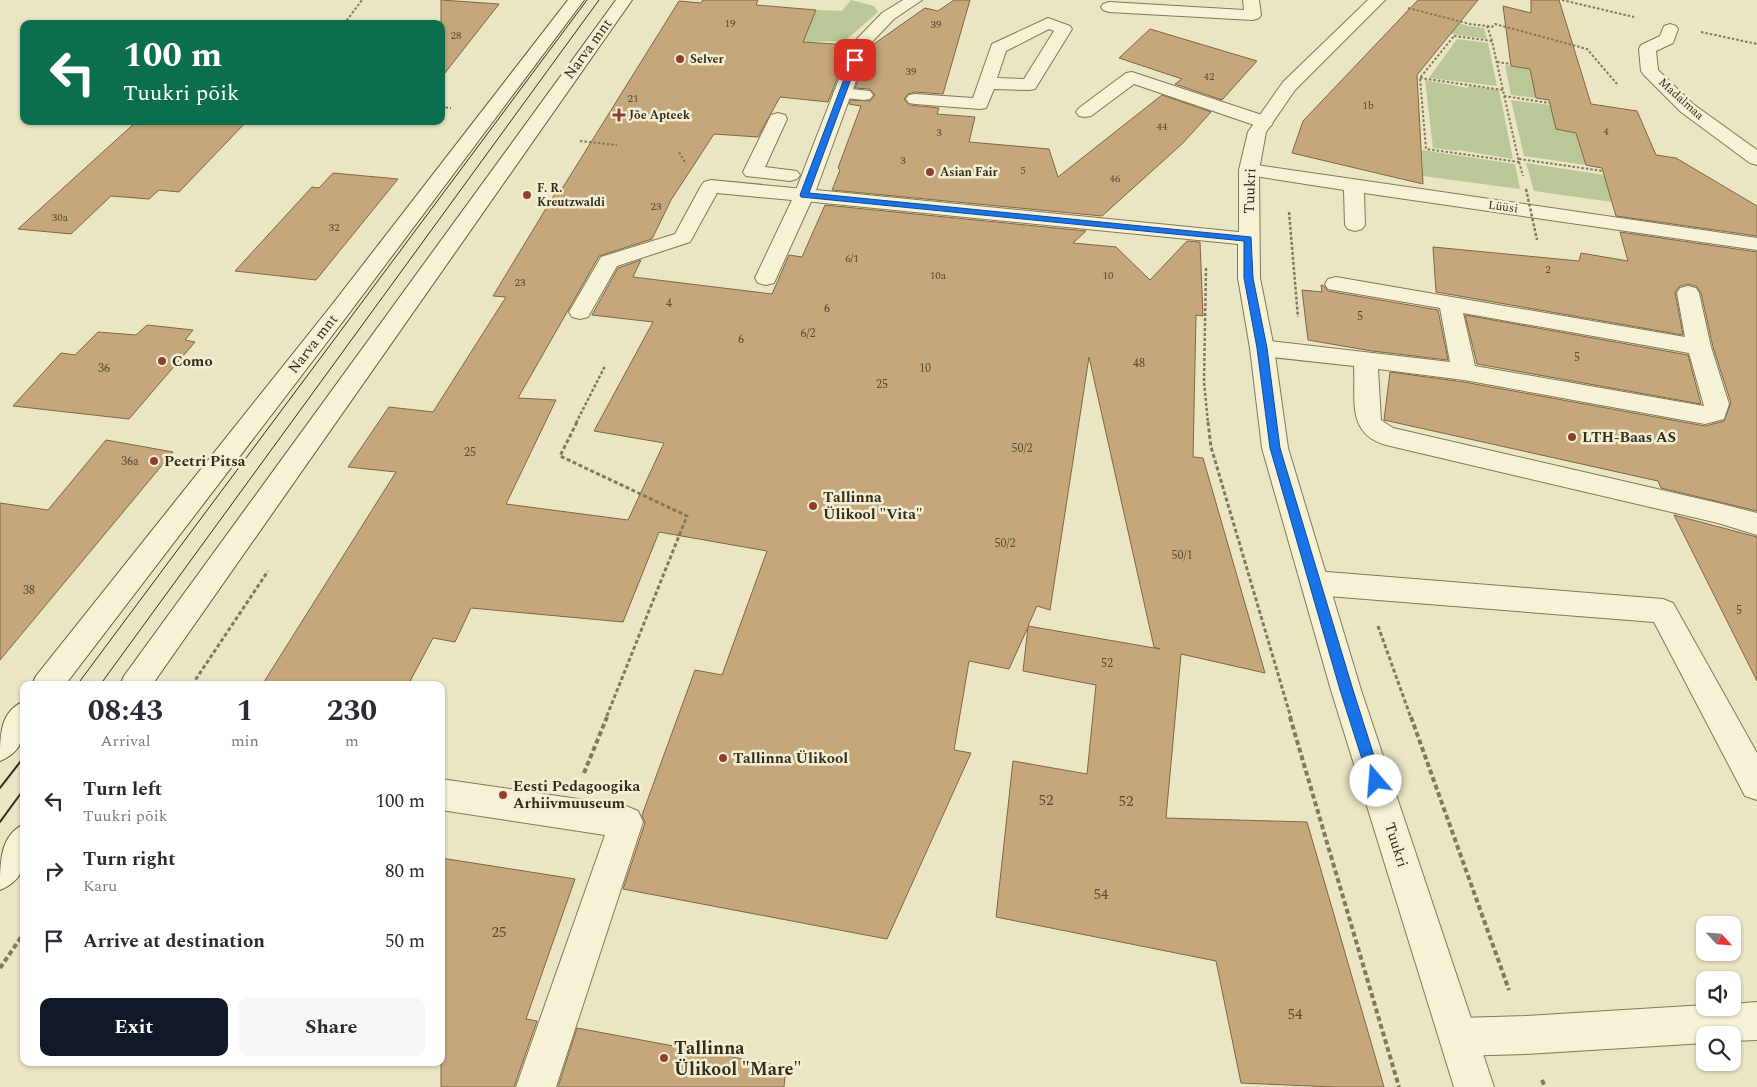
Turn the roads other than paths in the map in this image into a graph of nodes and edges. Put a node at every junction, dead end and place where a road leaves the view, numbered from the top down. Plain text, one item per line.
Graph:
1 (576, 0) edge
2 (624, 0) edge
3 (914, 0) edge
4 (1251, 0) edge
5 (1389, 3) edge
6 (1109, 7) dead end
7 (1670, 29) dead end
8 (987, 83) dead end
9 (842, 93) junction
10 (864, 95) dead end
11 (915, 99) dead end
12 (1085, 112) dead end
13 (778, 119) dead end
14 (1264, 122) junction
15 (1757, 159) edge
16 (1249, 170) junction
17 (1354, 185) junction
18 (808, 186) junction
19 (1355, 225) dead end
20 (1248, 239) junction
21 (1757, 244) edge
22 (766, 278) dead end
23 (1336, 284) dead end
24 (1688, 293) dead end
25 (1450, 302) junction
26 (580, 312) dead end
27 (1699, 347) junction
28 (1262, 348) junction
29 (1366, 359) junction
30 (1464, 372) junction
31 (1757, 524) edge
32 (1315, 583) junction
33 (50, 681) edge
34 (138, 681) edge
35 (20, 720) edge
36 (0, 746) edge
37 (1757, 785) edge
38 (445, 795) edge
39 (20, 846) edge
40 (0, 873) edge
41 (1757, 1021) edge
42 (1458, 1037) junction
43 (536, 1087) edge
44 (1474, 1087) edge

1 - 33 street, Narva mnt
2 - 34 street, Narva mnt
3 - 9 street
4 - 6 street
5 - 14 street, Tuukri
7 - 15 street, Madalmaa
8 - 11 street
9 - 10 street
9 - 18 street
12 - 14 street
13 - 18 street
14 - 16 street, Tuukri
16 - 17 street, Lüüsi
16 - 20 street, Tuukri
17 - 19 street
17 - 21 street, Lüüsi
18 - 20 street
18 - 22 street
18 - 26 street
20 - 28 street, Tuukri
23 - 25 street
24 - 27 street
25 - 27 street
25 - 30 street
27 - 30 street
28 - 29 street
28 - 32 street, Tuukri
29 - 30 street
29 - 31 street
32 - 37 street
32 - 42 street, Tuukri
35 - 36 street
38 - 43 street
39 - 40 street
41 - 42 street
42 - 44 street, Tuukri

